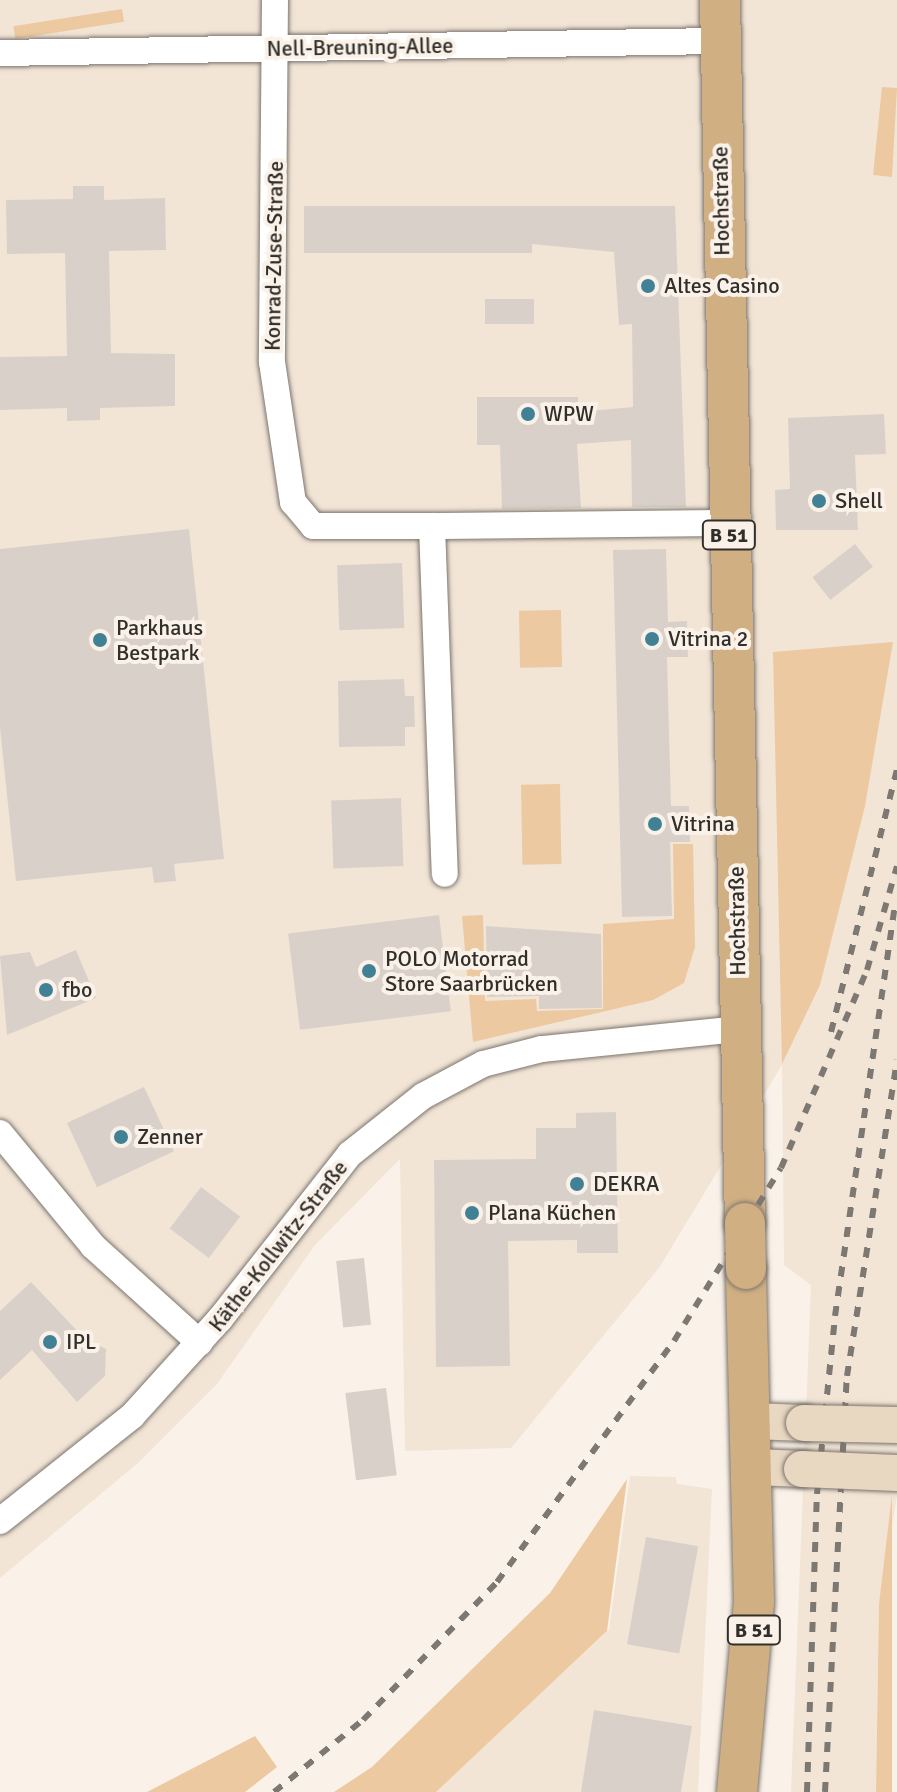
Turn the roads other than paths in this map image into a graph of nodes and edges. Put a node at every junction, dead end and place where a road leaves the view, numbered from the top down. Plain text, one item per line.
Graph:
1 (275, 0) edge
2 (720, 0) edge
3 (719, 41) junction
4 (276, 48) junction
5 (0, 53) edge
6 (729, 523) junction
7 (432, 526) junction
8 (445, 874) dead end
9 (739, 1029) junction
10 (0, 1133) edge
11 (200, 1343) junction
12 (752, 1421) junction
13 (897, 1425) edge
14 (755, 1467) junction
15 (897, 1473) edge
16 (0, 1521) edge
17 (737, 1792) edge

1 - 4 street, Konrad-Zuse-Straße
2 - 3 main road, Hochstraße / B 51
3 - 4 street, Nell-Breuning-Allee
3 - 6 main road, Hochstraße / B 51
4 - 5 street, Nell-Breuning-Allee
4 - 7 street, Konrad-Zuse-Straße
6 - 7 street, Konrad-Zuse-Straße
6 - 9 main road, Hochstraße / B 51
7 - 8 street
9 - 11 street, Käthe-Kollwitz-Straße
9 - 12 main road, Hochstraße / B 51, bridge
10 - 11 street
11 - 16 street, Käthe-Kollwitz-Straße
12 - 13 main road, bridge
12 - 14 main road, Hochstraße / B 51
14 - 15 main road, bridge
14 - 17 main road, Hochstraße / B 51

